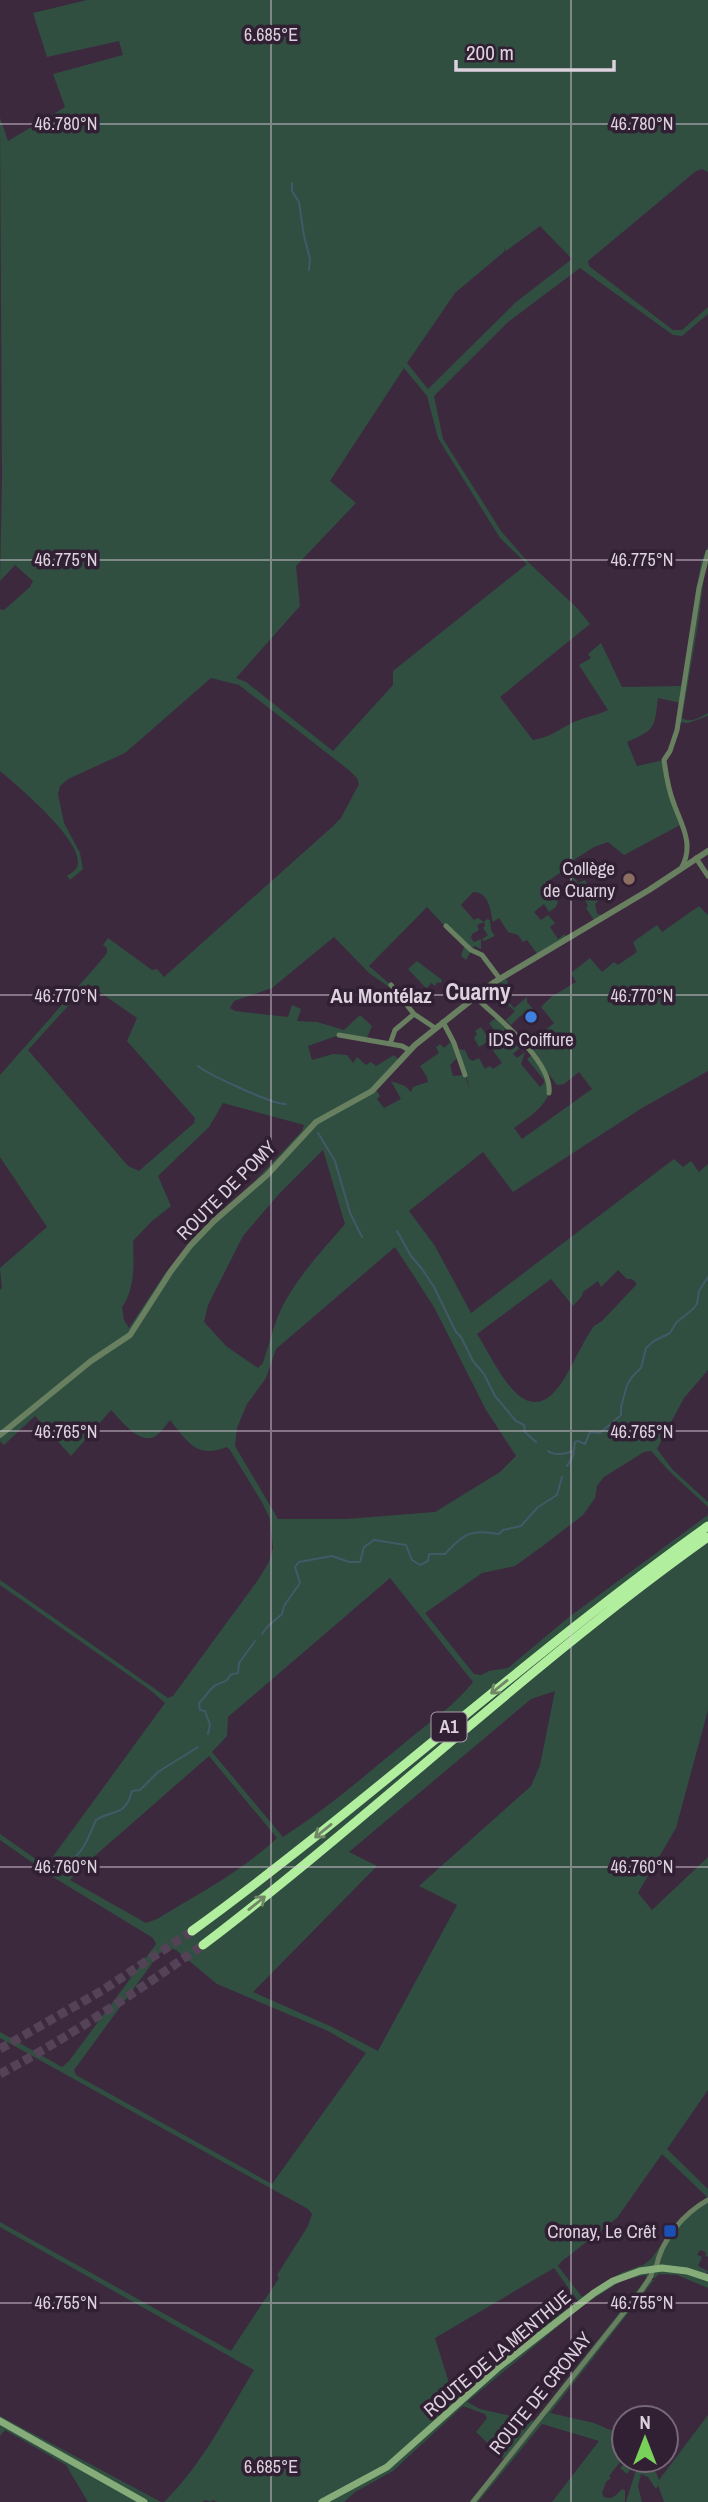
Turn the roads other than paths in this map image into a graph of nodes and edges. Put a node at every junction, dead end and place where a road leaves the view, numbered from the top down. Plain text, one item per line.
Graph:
1 (708, 552) edge
2 (688, 846) junction
3 (708, 851) edge
4 (698, 857) junction
5 (681, 869) junction
6 (708, 876) edge
7 (446, 926) dead end
8 (500, 979) junction
9 (391, 985) dead end
10 (475, 997) junction
11 (414, 1014) junction
12 (443, 1022) junction
13 (435, 1028) junction
14 (338, 1035) dead end
15 (390, 1044) junction
16 (409, 1050) junction
17 (465, 1076) dead end
18 (549, 1093) dead end
19 (0, 1435) edge
20 (708, 1526) edge
21 (708, 1537) edge
22 (192, 1931) tunnel mouth
23 (203, 1945) tunnel mouth
24 (708, 2200) edge
25 (655, 2268) junction
26 (708, 2278) edge
27 (0, 2421) edge
28 (144, 2502) edge
29 (322, 2502) edge
30 (473, 2502) edge

1 - 2 street
2 - 4 street
2 - 5 street
3 - 4 street, ROUTE DE POMY
4 - 5 street, ROUTE DE POMY
4 - 6 street
5 - 8 street, ROUTE DE POMY
7 - 8 street
8 - 10 street, ROUTE DE POMY
9 - 11 street
10 - 12 street, ROUTE DE POMY
10 - 18 street
11 - 13 street
11 - 15 street
12 - 13 street, ROUTE DE POMY
12 - 17 street
13 - 16 street, ROUTE DE POMY
14 - 15 street
15 - 16 street
16 - 19 street, ROUTE DE POMY
20 -> 22 highway, A1
23 -> 21 highway, A1
24 - 25 street, ROUTE DE CRONAY
25 - 26 main road, ROUTE DE LA MENTHUE
25 - 29 main road, ROUTE DE LA MENTHUE
25 - 30 street, ROUTE DE CRONAY
27 - 28 main road

